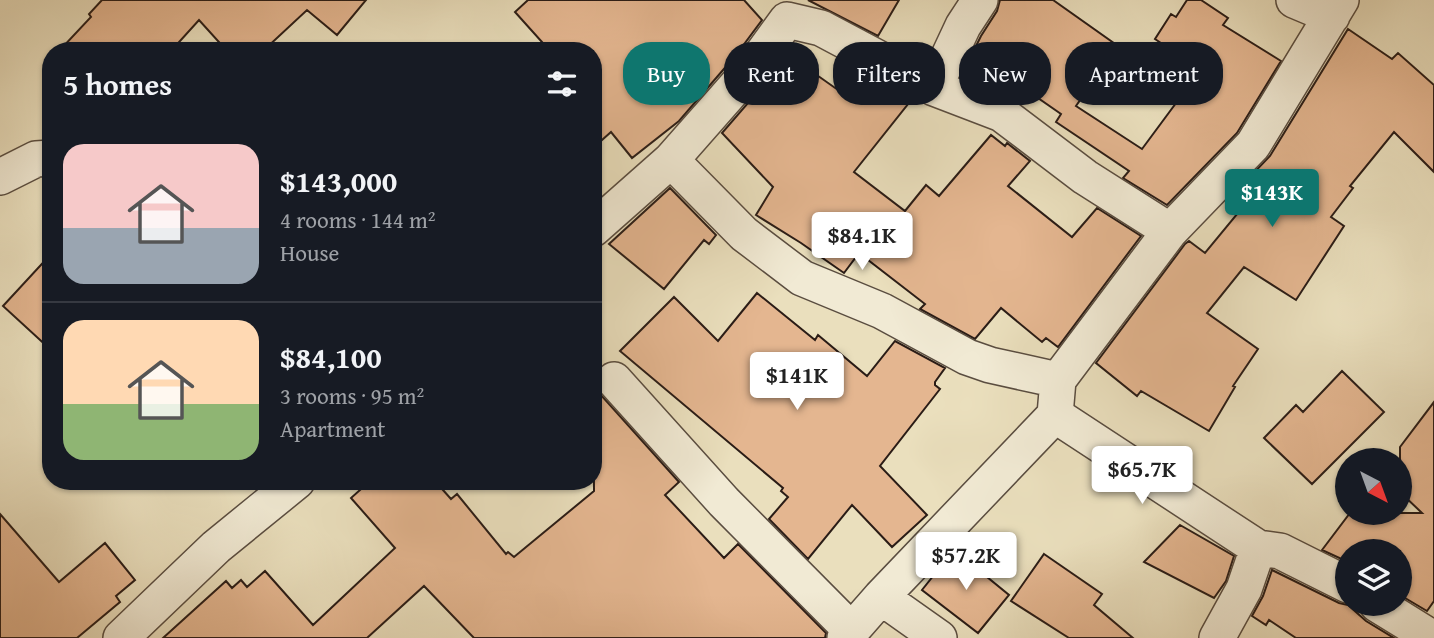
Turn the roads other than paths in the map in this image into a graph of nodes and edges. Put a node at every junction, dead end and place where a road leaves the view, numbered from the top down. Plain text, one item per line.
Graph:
1 (980, 0) edge
2 (1294, 0) edge
3 (1336, 8) edge
4 (847, 42) edge
5 (945, 64) edge
6 (945, 92) edge
7 (42, 159) edge
8 (671, 160) junction
9 (0, 177) edge
10 (602, 221) edge
11 (1170, 231) junction
12 (614, 380) dead end
13 (1058, 380) junction
14 (1055, 415) junction
15 (286, 490) edge
16 (1258, 548) junction
17 (1335, 578) edge
18 (881, 597) junction
19 (1396, 616) edge
20 (848, 634) edge
21 (121, 638) edge
22 (939, 638) edge
23 (1217, 638) edge
24 (1432, 638) edge

1 - 5 street
2 - 3 street
3 - 11 street
4 - 8 street
6 - 11 street
7 - 9 street
8 - 10 street
8 - 13 street
11 - 13 street
12 - 20 street
13 - 14 street
14 - 16 street
14 - 18 street
15 - 21 street
16 - 17 street
16 - 23 street
18 - 20 street
18 - 22 street
19 - 24 street

